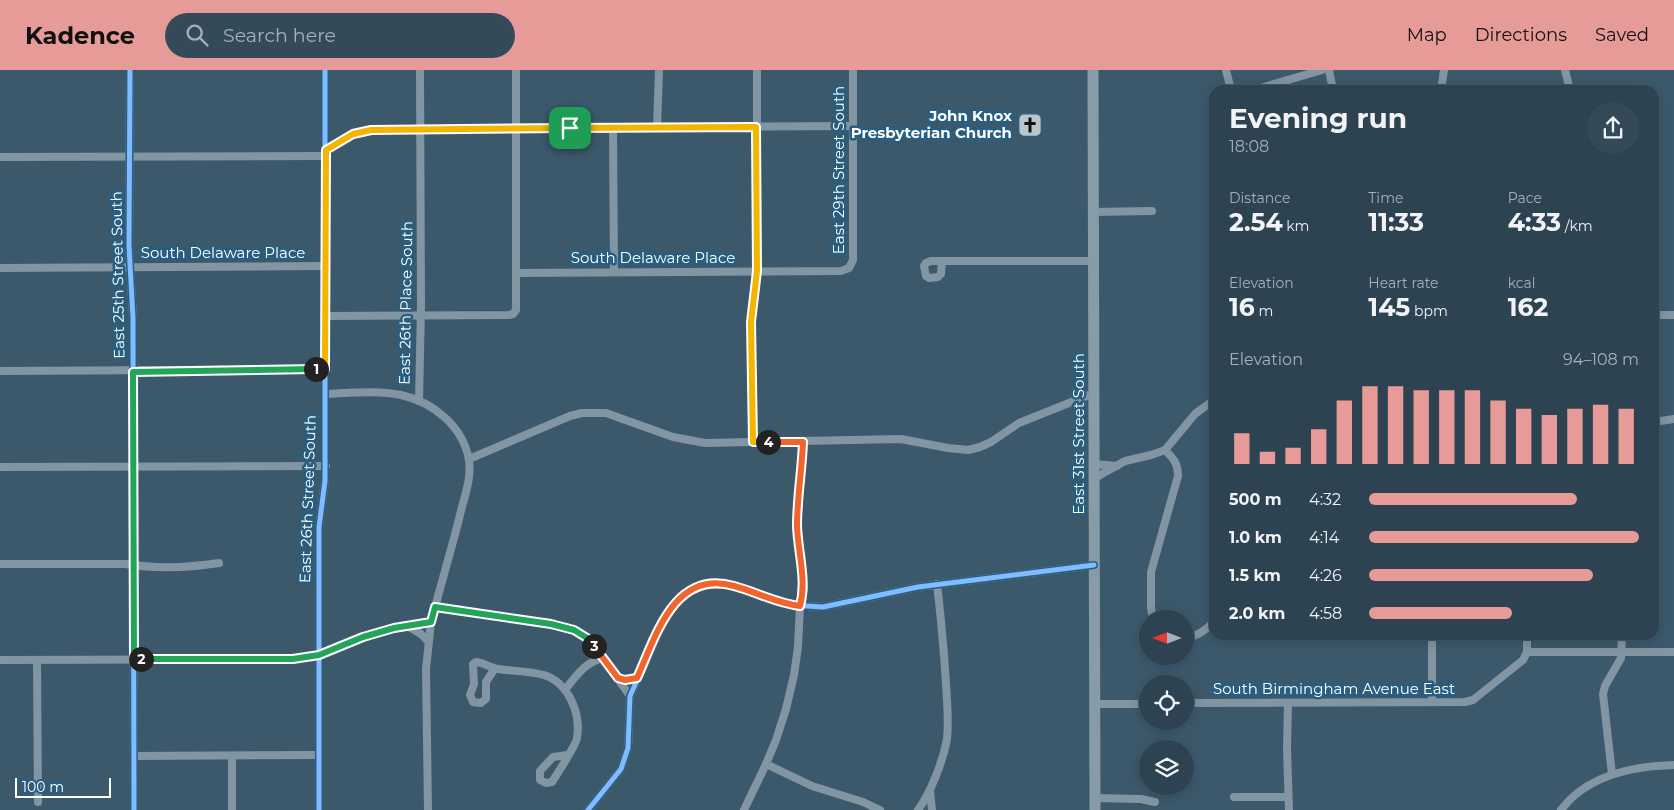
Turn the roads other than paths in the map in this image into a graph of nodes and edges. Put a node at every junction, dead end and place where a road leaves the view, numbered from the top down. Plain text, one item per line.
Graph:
1 (130, 70) edge
2 (325, 70) edge
3 (420, 70) edge
4 (516, 70) edge
5 (659, 70) edge
6 (756, 70) edge
7 (853, 70) edge
8 (1092, 70) edge
9 (1226, 70) edge
10 (1322, 70) edge
11 (1329, 70) edge
12 (1444, 70) edge
13 (1565, 70) edge
14 (1230, 85) edge
15 (1271, 85) edge
16 (1332, 85) edge
17 (1442, 85) edge
18 (1569, 85) edge
19 (853, 126) junction
20 (756, 127) junction
21 (517, 128) junction
22 (613, 128) junction
23 (657, 128) junction
24 (420, 130) junction
25 (326, 153) junction
26 (0, 157) edge
27 (129, 157) junction
28 (1152, 211) dead end
29 (1093, 212) junction
30 (1093, 261) junction
31 (942, 262) dead end
32 (326, 266) junction
33 (0, 268) edge
34 (129, 268) junction
35 (849, 268) joint
36 (757, 271) junction
37 (614, 272) junction
38 (517, 273) junction
39 (421, 315) junction
40 (1659, 315) edge
41 (1674, 315) edge
42 (325, 316) junction
43 (325, 369) junction
44 (0, 371) edge
45 (133, 372) junction
46 (1094, 393) junction
47 (326, 394) junction
48 (419, 401) junction
49 (1209, 404) edge
50 (1674, 419) edge
51 (1659, 421) edge
52 (753, 442) junction
53 (803, 442) junction
54 (1165, 450) junction
55 (469, 459) junction
56 (1094, 464) junction
57 (326, 466) junction
58 (1117, 466) junction
59 (0, 467) edge
60 (133, 467) junction
61 (1093, 479) junction
62 (220, 563) dead end
63 (0, 564) edge
64 (1094, 565) junction
65 (134, 566) junction
66 (937, 584) junction
67 (800, 606) junction
68 (435, 607) junction
69 (1151, 610) edge
70 (431, 622) junction
71 (408, 626) junction
72 (1209, 626) edge
73 (1194, 637) edge
74 (1432, 640) edge
75 (1526, 640) edge
76 (1622, 640) edge
77 (428, 641) junction
78 (1527, 652) junction
79 (1623, 652) junction
80 (1674, 652) edge
81 (319, 655) junction
82 (603, 658) junction
83 (0, 660) edge
84 (38, 660) junction
85 (134, 660) junction
86 (495, 668) junction
87 (618, 678) junction
88 (637, 678) junction
89 (565, 690) junction
90 (630, 696) junction
91 (1432, 702) junction
92 (1194, 703) edge
93 (1288, 703) junction
94 (1094, 704) junction
95 (1139, 704) edge
96 (319, 755) junction
97 (567, 755) dead end
98 (134, 756) junction
99 (232, 756) junction
100 (766, 764) junction
101 (1674, 765) edge
102 (1612, 774) junction
103 (930, 791) junction
104 (1234, 797) dead end
105 (1288, 797) junction
106 (38, 802) dead end
107 (1155, 802) dead end
108 (1095, 804) edge
109 (134, 810) edge
110 (232, 810) edge
111 (319, 810) edge
112 (428, 810) edge
113 (588, 810) edge
114 (744, 810) edge
115 (880, 810) edge
116 (918, 810) edge
117 (932, 810) edge
118 (1289, 810) edge
119 (1561, 810) edge

1 - 27 street, East 25th Street South
2 - 25 street, East 26th Street South
3 - 24 street, East 26th Place South
4 - 21 street
5 - 23 street
6 - 20 street
7 - 19 street, East 29th Street South
8 - 29 main road, East 31st Street South
9 - 14 street
10 - 15 street
11 - 16 street
12 - 17 street
13 - 18 street
19 - 20 street
19 - 35 street, East 29th Street South
20 - 23 street
20 - 36 street
21 - 22 street
21 - 24 street
21 - 38 street
22 - 23 street
22 - 37 street
24 - 25 street
24 - 39 street, East 26th Place South
25 - 27 street
25 - 32 street, East 26th Street South
26 - 27 street
27 - 34 street, East 25th Street South
28 - 29 street
29 - 30 main road, East 31st Street South
30 - 31 street
30 - 46 main road, East 31st Street South
32 - 34 street, South Delaware Place
32 - 42 street, East 26th Street South
33 - 34 street, South Delaware Place
34 - 45 street, East 25th Street South
35 - 36 street, South Delaware Place
36 - 37 street, South Delaware Place
36 - 52 street
37 - 38 street, South Delaware Place
38 - 39 street
39 - 42 street
39 - 48 street, East 26th Place South
40 - 41 street
42 - 43 street, East 26th Street South
43 - 45 street
43 - 47 street, East 26th Street South
44 - 45 street
45 - 60 street, East 25th Street South
46 - 53 street
46 - 56 main road, East 31st Street South
47 - 48 street
47 - 57 street, East 26th Street South
48 - 55 street, East 26th Place South
49 - 54 street
50 - 51 street
52 - 53 street
52 - 55 street
53 - 67 street
54 - 58 street
54 - 69 street
55 - 68 street, East 26th Place South
56 - 58 street
56 - 61 main road, East 31st Street South
57 - 60 street
57 - 81 street, East 26th Street South
58 - 61 street
59 - 60 street
60 - 65 street, East 25th Street South
61 - 64 main road, East 31st Street South
62 - 65 street
63 - 65 street
64 - 66 street
64 - 94 main road, East 31st Street South
65 - 85 street, East 25th Street South
66 - 67 street
66 - 103 street
67 - 88 street
67 - 100 street
68 - 70 street, East 26th Place South
68 - 82 street
70 - 71 street
70 - 77 street, East 26th Place South
71 - 77 street
71 - 81 street
72 - 73 street
74 - 91 street
75 - 78 street
76 - 79 street
77 - 112 street, East 26th Place South
78 - 79 street
78 - 91 street, South Birmingham Avenue East
79 - 80 street
79 - 102 street
81 - 85 street
81 - 96 street, East 26th Street South
82 - 87 street
82 - 89 street
83 - 84 street
84 - 85 street
84 - 106 street
85 - 98 street, East 25th Street South
86 - 86 street
86 - 89 street
87 - 88 street
87 - 90 street
88 - 90 street
89 - 97 street
90 - 113 street
91 - 93 street, South Birmingham Avenue East
92 - 93 street, South Birmingham Avenue East
93 - 105 street
94 - 95 street
94 - 108 main road, East 31st Street South
96 - 99 street
96 - 111 street, East 26th Street South
98 - 99 street
98 - 109 street, East 25th Street South
99 - 110 street
100 - 114 street
100 - 115 street
101 - 102 street
102 - 119 street
103 - 116 street
103 - 117 street
104 - 105 street
105 - 118 street
107 - 108 street, East 31st Street South

